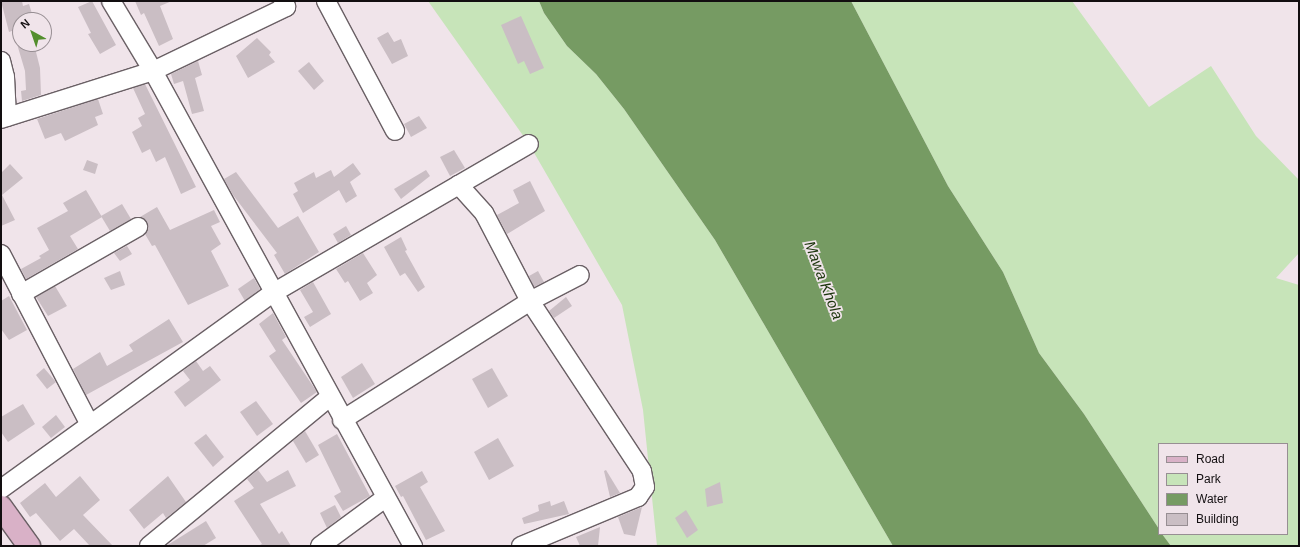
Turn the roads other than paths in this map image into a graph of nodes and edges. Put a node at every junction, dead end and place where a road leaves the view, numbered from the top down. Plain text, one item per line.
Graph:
1 (111, 1) edge
2 (326, 1) edge
3 (290, 3) edge
4 (1, 61) edge
5 (153, 71) junction
6 (4, 118) edge
7 (395, 131) dead end
8 (529, 144) dead end
9 (459, 185) junction
10 (138, 227) dead end
11 (1, 254) edge
12 (580, 275) dead end
13 (273, 293) junction
14 (21, 294) junction
15 (530, 301) junction
16 (330, 397) junction
17 (342, 420) junction
18 (89, 423) junction
19 (1, 489) edge
20 (385, 498) junction
21 (1, 507) edge
22 (29, 546) edge
23 (149, 546) edge
24 (320, 546) edge
25 (413, 546) edge
26 (521, 546) edge

1 - 5 street
2 - 7 street
3 - 5 street
4 - 6 street
5 - 6 street
5 - 13 street
8 - 9 street
9 - 13 street
9 - 15 street
10 - 14 street
11 - 14 street
12 - 15 street
13 - 16 street
13 - 18 street
14 - 18 street
15 - 17 street
15 - 26 street
16 - 17 street
16 - 23 street
17 - 20 street
18 - 19 street
20 - 24 street
20 - 25 street
21 - 22 main road

